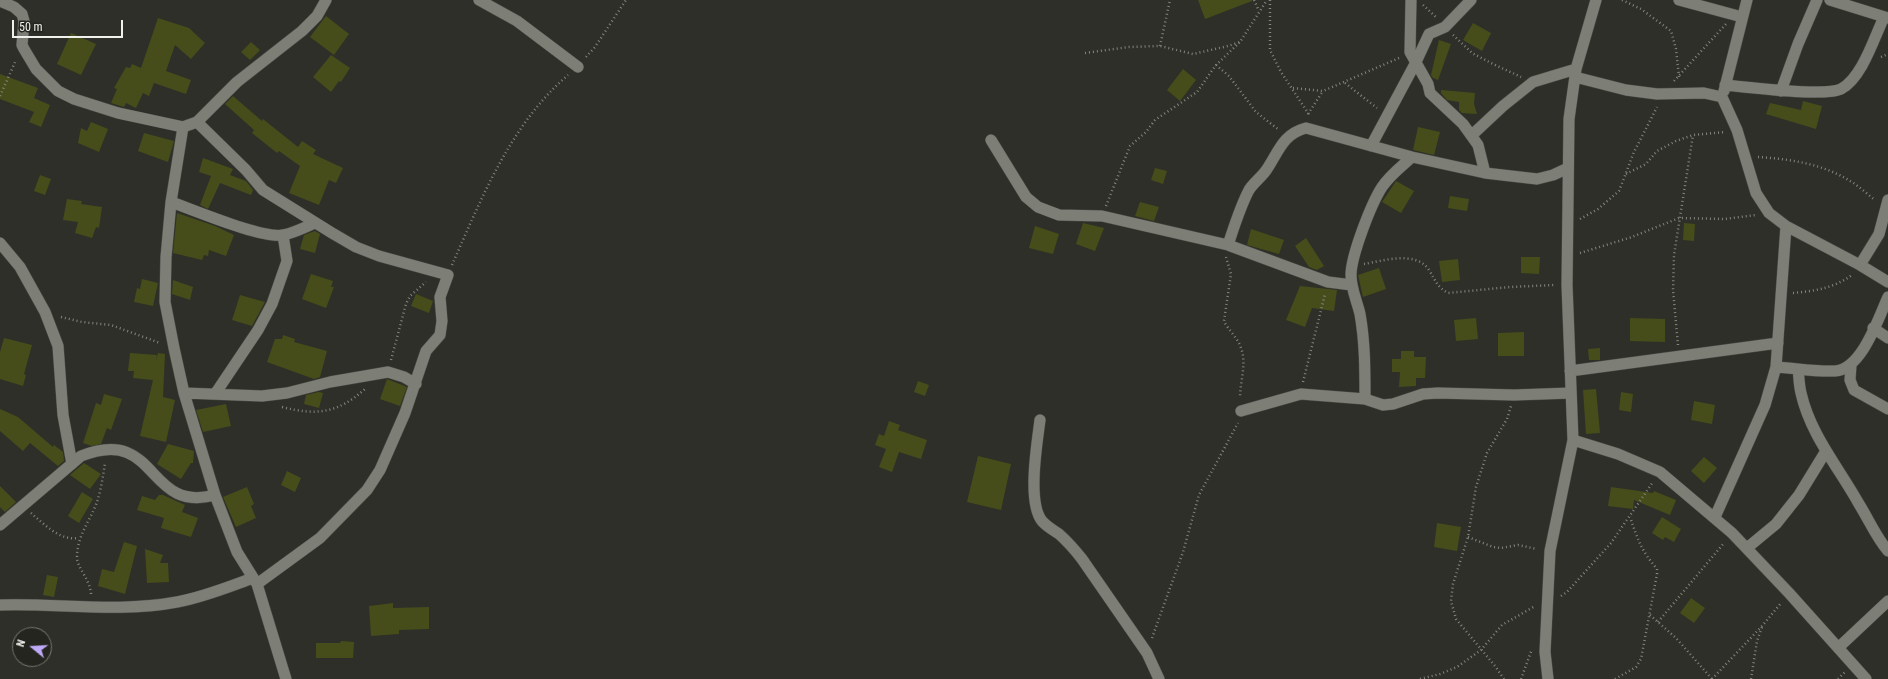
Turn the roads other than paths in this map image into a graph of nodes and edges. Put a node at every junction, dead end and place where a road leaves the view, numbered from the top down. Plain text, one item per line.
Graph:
1 (326, 0) edge
2 (479, 0) edge
3 (1411, 0) edge
4 (1471, 0) edge
5 (1596, 0) edge
6 (1680, 0) edge
7 (1747, 0) edge
8 (1817, 0) edge
9 (1830, 0) edge
10 (0, 1) edge
11 (1738, 16) junction
12 (1886, 17) edge
13 (1416, 62) junction
14 (578, 67) road end
15 (1575, 73) junction
16 (1725, 85) junction
17 (1781, 91) junction
18 (1722, 97) junction
19 (196, 122) junction
20 (183, 127) junction
21 (1472, 135) junction
22 (991, 140) dead end
23 (1371, 146) junction
24 (1412, 157) junction
25 (1568, 168) junction
26 (1486, 173) junction
27 (171, 202) junction
28 (1887, 204) edge
29 (315, 223) junction
30 (1786, 226) junction
31 (283, 235) junction
32 (1883, 236) edge
33 (0, 243) edge
34 (1228, 245) junction
35 (1862, 266) junction
36 (1888, 282) edge
37 (1352, 285) junction
38 (1888, 297) edge
39 (1873, 328) junction
40 (1888, 338) edge
41 (1778, 343) junction
42 (1851, 365) junction
43 (1776, 367) junction
44 (1798, 369) junction
45 (1570, 371) junction
46 (416, 384) junction
47 (184, 393) junction
48 (1571, 393) junction
49 (215, 394) junction
50 (1365, 399) junction
51 (1888, 409) edge
52 (1240, 411) road end
53 (1040, 420) dead end
54 (1573, 440) junction
55 (1826, 451) junction
56 (72, 464) junction
57 (215, 495) junction
58 (1715, 517) junction
59 (0, 525) edge
60 (1746, 548) junction
61 (1888, 551) edge
62 (255, 581) junction
63 (1888, 601) edge
64 (0, 605) edge
65 (1838, 648) junction
66 (286, 679) edge
67 (1159, 679) edge
68 (1548, 679) edge
69 (1866, 679) edge

1 - 19 street
2 - 14 street
3 - 13 street
4 - 13 street
5 - 15 street
6 - 11 street
7 - 11 street
8 - 17 street
9 - 12 street
10 - 20 street
11 - 16 street
12 - 17 street
13 - 21 street
13 - 23 street
15 - 18 street
15 - 21 street
15 - 25 street
16 - 17 street
16 - 18 street
18 - 30 street
19 - 20 street
19 - 29 street
20 - 27 street
21 - 26 street
22 - 34 street
23 - 24 street
23 - 34 street
24 - 26 street
24 - 37 street
25 - 26 street
25 - 45 street
27 - 31 street
27 - 47 street
28 - 32 street
29 - 31 street
29 - 46 street
30 - 35 street
30 - 41 street
31 - 49 street
32 - 35 street
33 - 56 street
34 - 37 street
35 - 36 street
37 - 50 street
38 - 39 street
39 - 40 street
39 - 42 street
41 - 43 street
41 - 45 street
42 - 44 street
42 - 51 street
43 - 44 street
43 - 58 street
44 - 55 street
45 - 48 street
46 - 49 street
46 - 62 street
47 - 49 street
47 - 57 street
48 - 50 street
48 - 54 street
50 - 52 street
53 - 67 street
54 - 58 street
54 - 68 street
55 - 60 street
55 - 61 street
56 - 57 street
56 - 59 street
57 - 62 street
58 - 60 street
60 - 65 street
62 - 64 street
62 - 66 street
63 - 65 street
65 - 69 street

